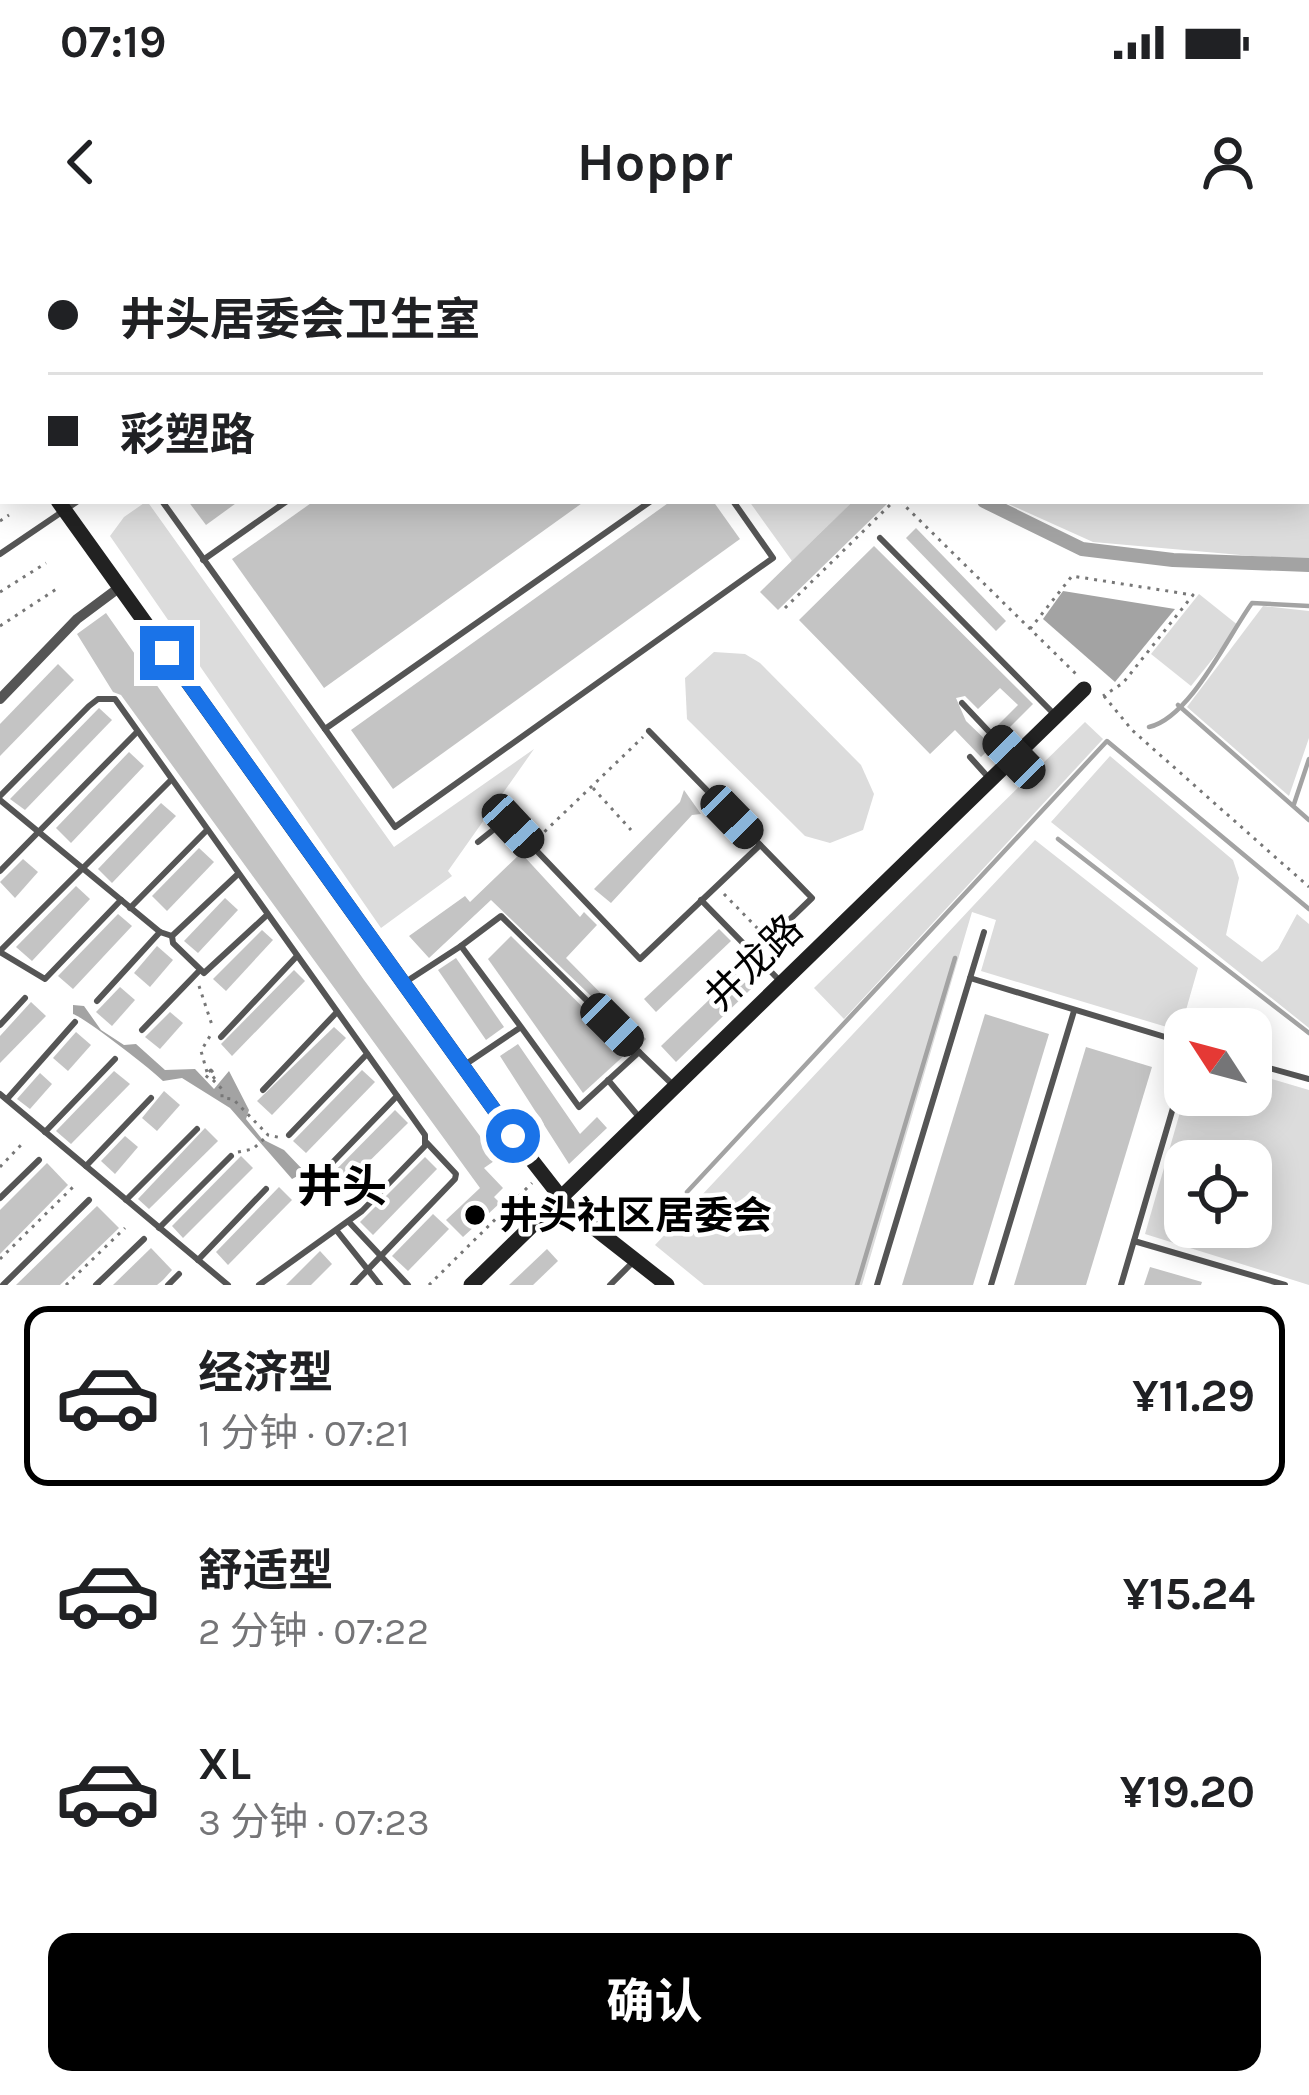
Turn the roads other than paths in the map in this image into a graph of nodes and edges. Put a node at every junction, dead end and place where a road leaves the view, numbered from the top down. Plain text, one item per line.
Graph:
1 (67, 504) edge
2 (164, 504) edge
3 (283, 504) edge
4 (647, 504) edge
5 (735, 504) edge
6 (880, 538) dead end
7 (0, 554) edge
8 (203, 560) junction
9 (119, 587) junction
10 (1087, 687) road end
11 (0, 699) edge
12 (962, 703) dead end
13 (1057, 716) junction
14 (325, 729) junction
15 (649, 731) road end
16 (137, 732) junction
17 (970, 757) dead end
18 (1014, 757) junction
19 (991, 779) junction
20 (171, 780) junction
21 (0, 798) edge
22 (207, 830) junction
23 (38, 833) junction
24 (478, 842) dead end
25 (760, 845) junction
26 (84, 870) junction
27 (0, 871) edge
28 (238, 874) junction
29 (121, 900) junction
30 (701, 900) junction
31 (130, 908) junction
32 (267, 914) junction
33 (160, 932) junction
34 (984, 932) dead end
35 (172, 936) junction
36 (461, 946) junction
37 (0, 951) edge
38 (754, 955) junction
39 (297, 956) junction
40 (201, 972) junction
41 (970, 978) junction
42 (780, 981) junction
43 (404, 983) junction
44 (25, 998) dead end
45 (97, 1001) dead end
46 (1074, 1010) junction
47 (337, 1012) junction
48 (75, 1022) dead end
49 (0, 1025) edge
50 (521, 1027) junction
51 (142, 1030) dead end
52 (221, 1037) dead end
53 (1164, 1037) edge
54 (639, 1052) junction
55 (367, 1054) junction
56 (116, 1059) dead end
57 (463, 1066) junction
58 (1272, 1069) edge
59 (1309, 1079) edge
60 (608, 1080) junction
61 (673, 1085) junction
62 (263, 1090) dead end
63 (397, 1096) junction
64 (3, 1097) edge
65 (151, 1097) dead end
66 (1171, 1116) edge
67 (639, 1118) junction
68 (197, 1129) dead end
69 (45, 1132) junction
70 (289, 1135) road end
71 (426, 1142) junction
72 (231, 1156) road end
73 (39, 1160) dead end
74 (332, 1163) dead end
75 (86, 1166) junction
76 (266, 1189) dead end
77 (559, 1195) junction
78 (0, 1198) edge
79 (89, 1200) dead end
80 (126, 1200) junction
81 (349, 1222) junction
82 (159, 1228) junction
83 (338, 1231) junction
84 (144, 1239) dead end
85 (1134, 1241) junction
86 (381, 1256) junction
87 (198, 1260) junction
88 (635, 1260) junction
89 (368, 1270) junction
90 (179, 1274) dead end
91 (3, 1285) edge
92 (96, 1285) edge
93 (168, 1285) edge
94 (228, 1285) edge
95 (259, 1285) edge
96 (353, 1285) edge
97 (380, 1285) edge
98 (408, 1285) edge
99 (471, 1285) edge
100 (610, 1285) edge
101 (668, 1285) edge
102 (878, 1285) edge
103 (991, 1285) edge
104 (1121, 1285) edge
105 (1285, 1285) edge

1 - 7 lane
1 - 9 street
2 - 8 lane
3 - 8 lane
4 - 14 lane
5 - 14 lane
6 - 13 lane
8 - 14 lane
9 - 11 street
9 - 43 street
10 - 13 street, 井龙路
12 - 18 lane
13 - 18 street, 井龙路
15 - 25 lane
16 - 20 lane
16 - 21 lane
16 - 23 lane
17 - 19 lane
18 - 19 street, 井龙路
19 - 42 street, 井龙路
20 - 22 lane
20 - 26 lane
21 - 23 lane
22 - 28 lane
22 - 31 lane
23 - 26 lane
23 - 27 lane
24 - 30 lane
25 - 30 lane
25 - 38 lane
26 - 29 lane
26 - 37 lane
28 - 32 lane
28 - 35 lane
29 - 31 lane
29 - 37 lane
30 - 38 lane
31 - 33 lane
32 - 39 lane
32 - 40 lane
33 - 35 lane
33 - 45 lane
34 - 41 lane
35 - 40 lane
36 - 43 lane
36 - 50 lane
36 - 54 lane
38 - 42 lane
39 - 47 lane
39 - 52 lane
40 - 51 lane
41 - 46 lane
41 - 102 lane
42 - 61 street, 井龙路
43 - 57 street
44 - 49 lane
46 - 53 lane
46 - 103 lane
47 - 55 lane
47 - 62 lane
48 - 64 lane
50 - 57 lane
50 - 60 lane
54 - 60 lane
54 - 61 lane
55 - 63 lane
55 - 70 lane
56 - 69 lane
57 - 77 street
58 - 59 lane
60 - 67 lane
61 - 67 street, 井龙路
63 - 71 lane
63 - 74 lane
64 - 69 lane
65 - 75 lane
66 - 85 lane
67 - 77 street, 井龙路
68 - 80 lane
69 - 75 lane
71 - 81 lane
71 - 86 lane
72 - 82 lane
73 - 78 lane
75 - 80 lane
76 - 87 lane
77 - 88 street
77 - 99 street, 井龙路
79 - 91 lane
80 - 82 lane
81 - 83 lane
81 - 86 lane
82 - 87 lane
83 - 89 lane
83 - 95 lane
84 - 92 lane
85 - 104 lane
85 - 105 lane
86 - 89 lane
86 - 98 lane
87 - 94 lane
88 - 100 lane
88 - 101 street
89 - 96 lane
89 - 97 lane
90 - 93 lane

